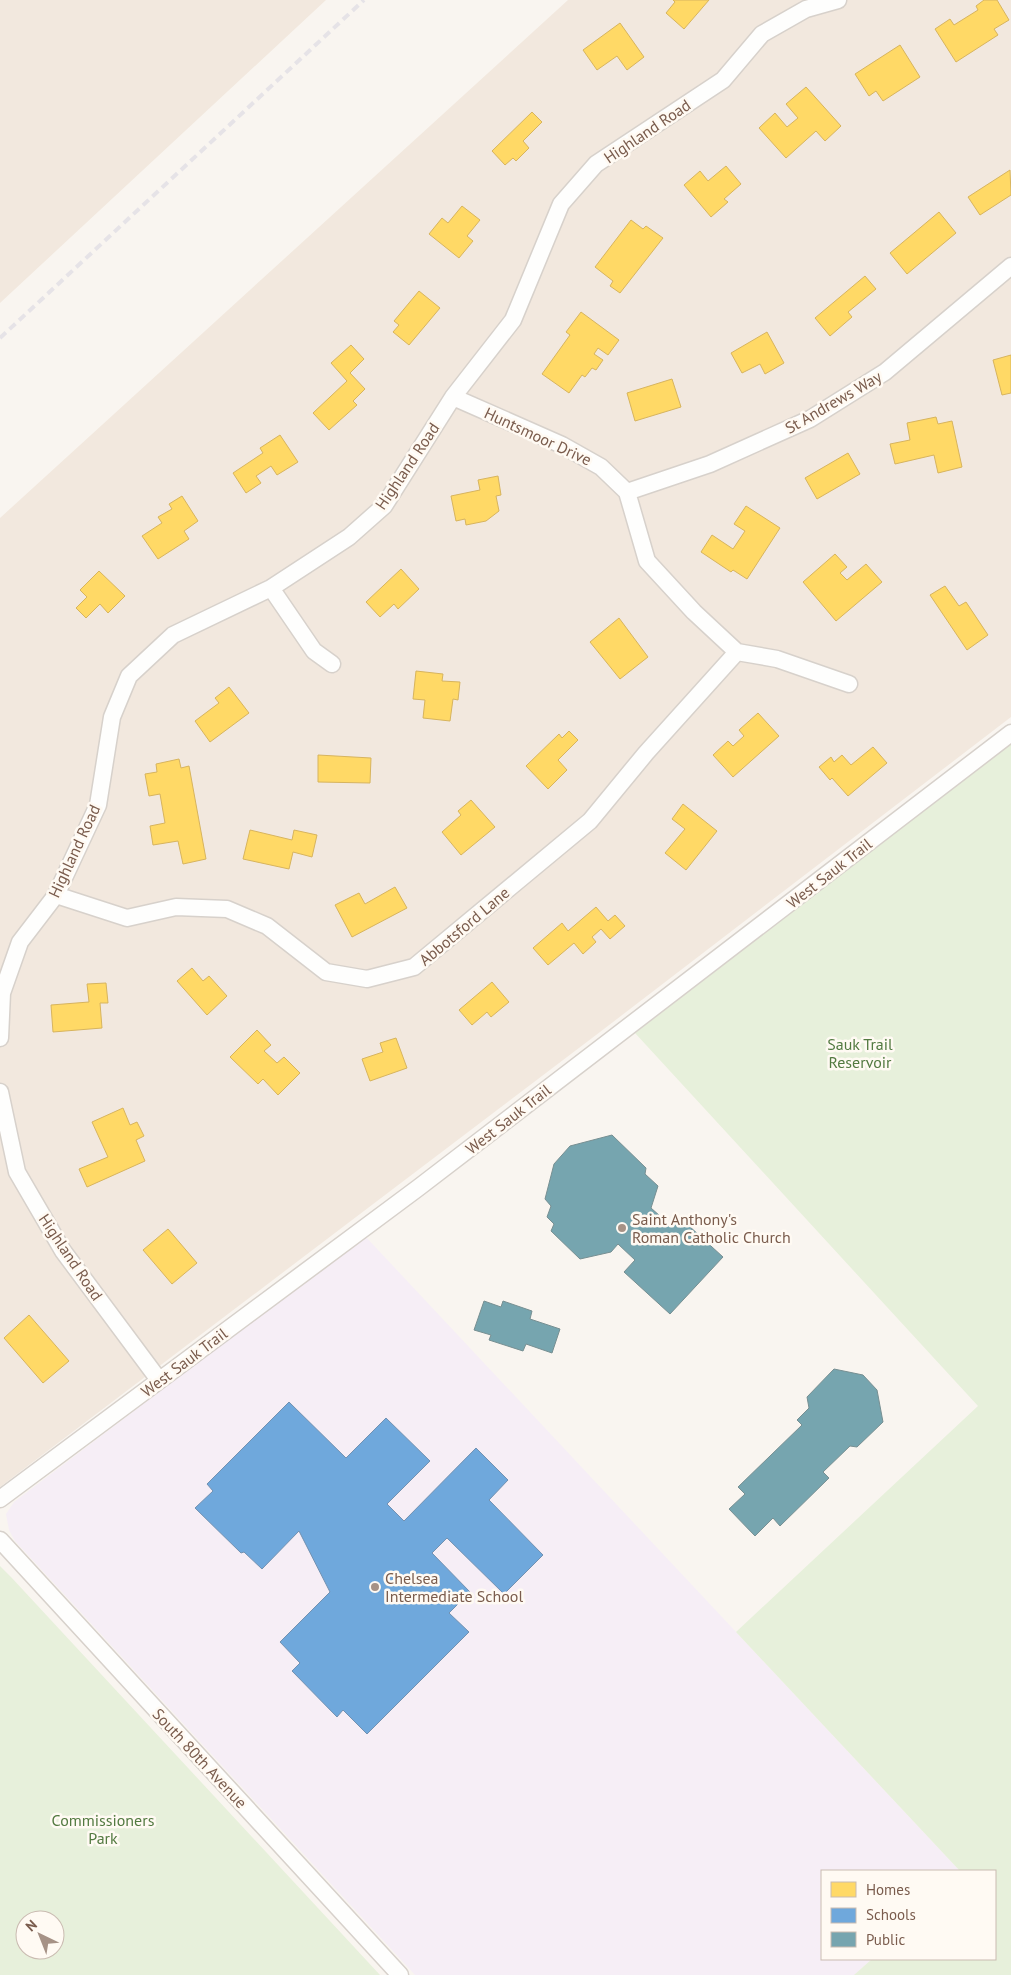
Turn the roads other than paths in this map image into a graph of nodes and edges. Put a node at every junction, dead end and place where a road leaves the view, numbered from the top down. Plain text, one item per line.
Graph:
1 (838, 0) edge
2 (1011, 266) edge
3 (452, 397) junction
4 (627, 492) junction
5 (271, 588) junction
6 (737, 652) junction
7 (332, 664) dead end
8 (849, 684) dead end
9 (1011, 733) edge
10 (56, 895) junction
11 (1, 993) edge
12 (0, 1038) edge
13 (0, 1092) edge
14 (159, 1380) junction
15 (0, 1500) edge
16 (0, 1540) edge
17 (400, 1975) edge

1 - 3 street, Highland Road
2 - 4 street, St Andrews Way
3 - 4 street, Huntsmoor Drive
3 - 5 street, Highland Road
4 - 6 street, Huntsmoor Drive
5 - 7 street
5 - 10 street, Highland Road
6 - 8 street
6 - 10 street, Abbotsford Lane
9 - 14 street, West Sauk Trail
10 - 11 street, Highland Road
11 - 12 street, Highland Road
13 - 14 street, Highland Road
14 - 15 street, West Sauk Trail
16 - 17 street, South 80th Avenue

